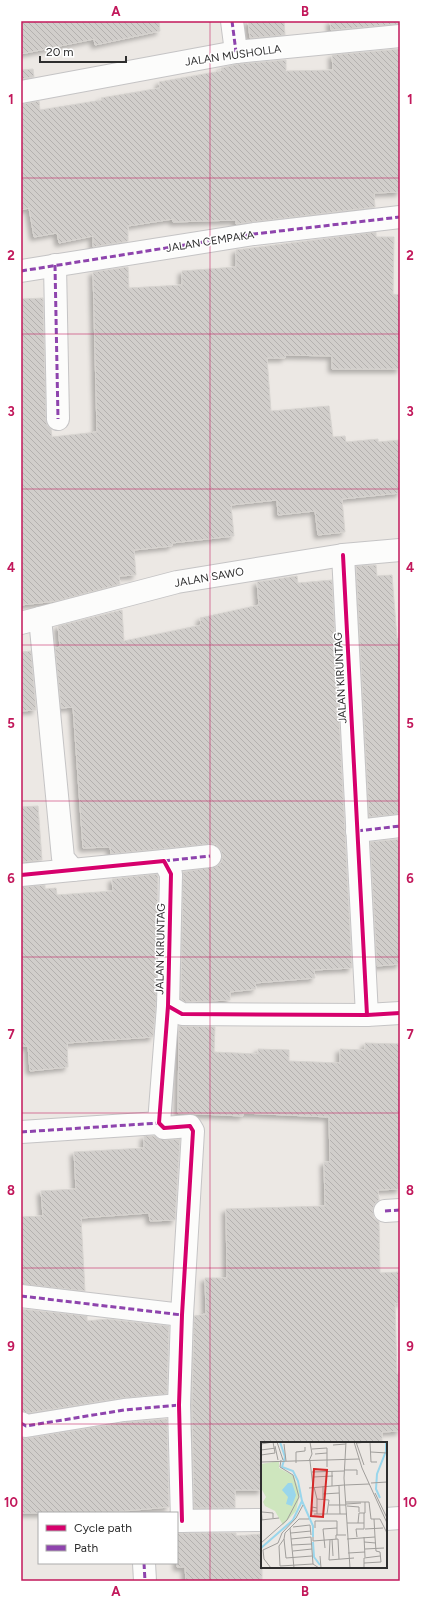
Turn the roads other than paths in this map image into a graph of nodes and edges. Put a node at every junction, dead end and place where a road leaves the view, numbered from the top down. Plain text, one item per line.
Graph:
1 (232, 21) edge
2 (400, 36) edge
3 (236, 52) junction
4 (21, 92) edge
5 (400, 217) edge
6 (55, 265) junction
7 (21, 271) edge
8 (58, 420) dead end
9 (400, 550) edge
10 (343, 555) junction
11 (31, 621) edge
12 (400, 826) edge
13 (357, 831) junction
14 (210, 856) dead end
15 (164, 861) junction
16 (73, 870) junction
17 (21, 875) edge
18 (168, 1006) junction
19 (400, 1013) edge
20 (367, 1015) junction
21 (159, 1123) junction
22 (21, 1132) edge
23 (21, 1296) edge
24 (182, 1315) junction
25 (179, 1405) junction
26 (21, 1423) edge
27 (387, 1518) edge
28 (400, 1518) edge
29 (261, 1520) edge
30 (180, 1521) edge
31 (144, 1564) edge
32 (145, 1581) edge

1 - 3 street
2 - 3 street, JALAN MUSHOLLA
3 - 4 street, JALAN MUSHOLLA
5 - 6 street, JALAN CEMPAKA
6 - 7 street, JALAN CEMPAKA
6 - 8 street
9 - 10 street, JALAN SAWO
10 - 11 street, JALAN SAWO
10 - 13 street, JALAN KIRUNTAG
11 - 16 street
12 - 13 street
13 - 20 street, JALAN KIRUNTAG
14 - 15 street
15 - 16 street
15 - 18 street, JALAN KIRUNTAG
16 - 17 street
18 - 20 street, JALAN KIRUNTAG
18 - 21 street
19 - 20 street, JALAN KIRUNTAG
21 - 22 street
21 - 24 street
23 - 24 street
24 - 25 street
25 - 26 street
25 - 30 street
27 - 28 street
29 - 30 street
31 - 32 street

